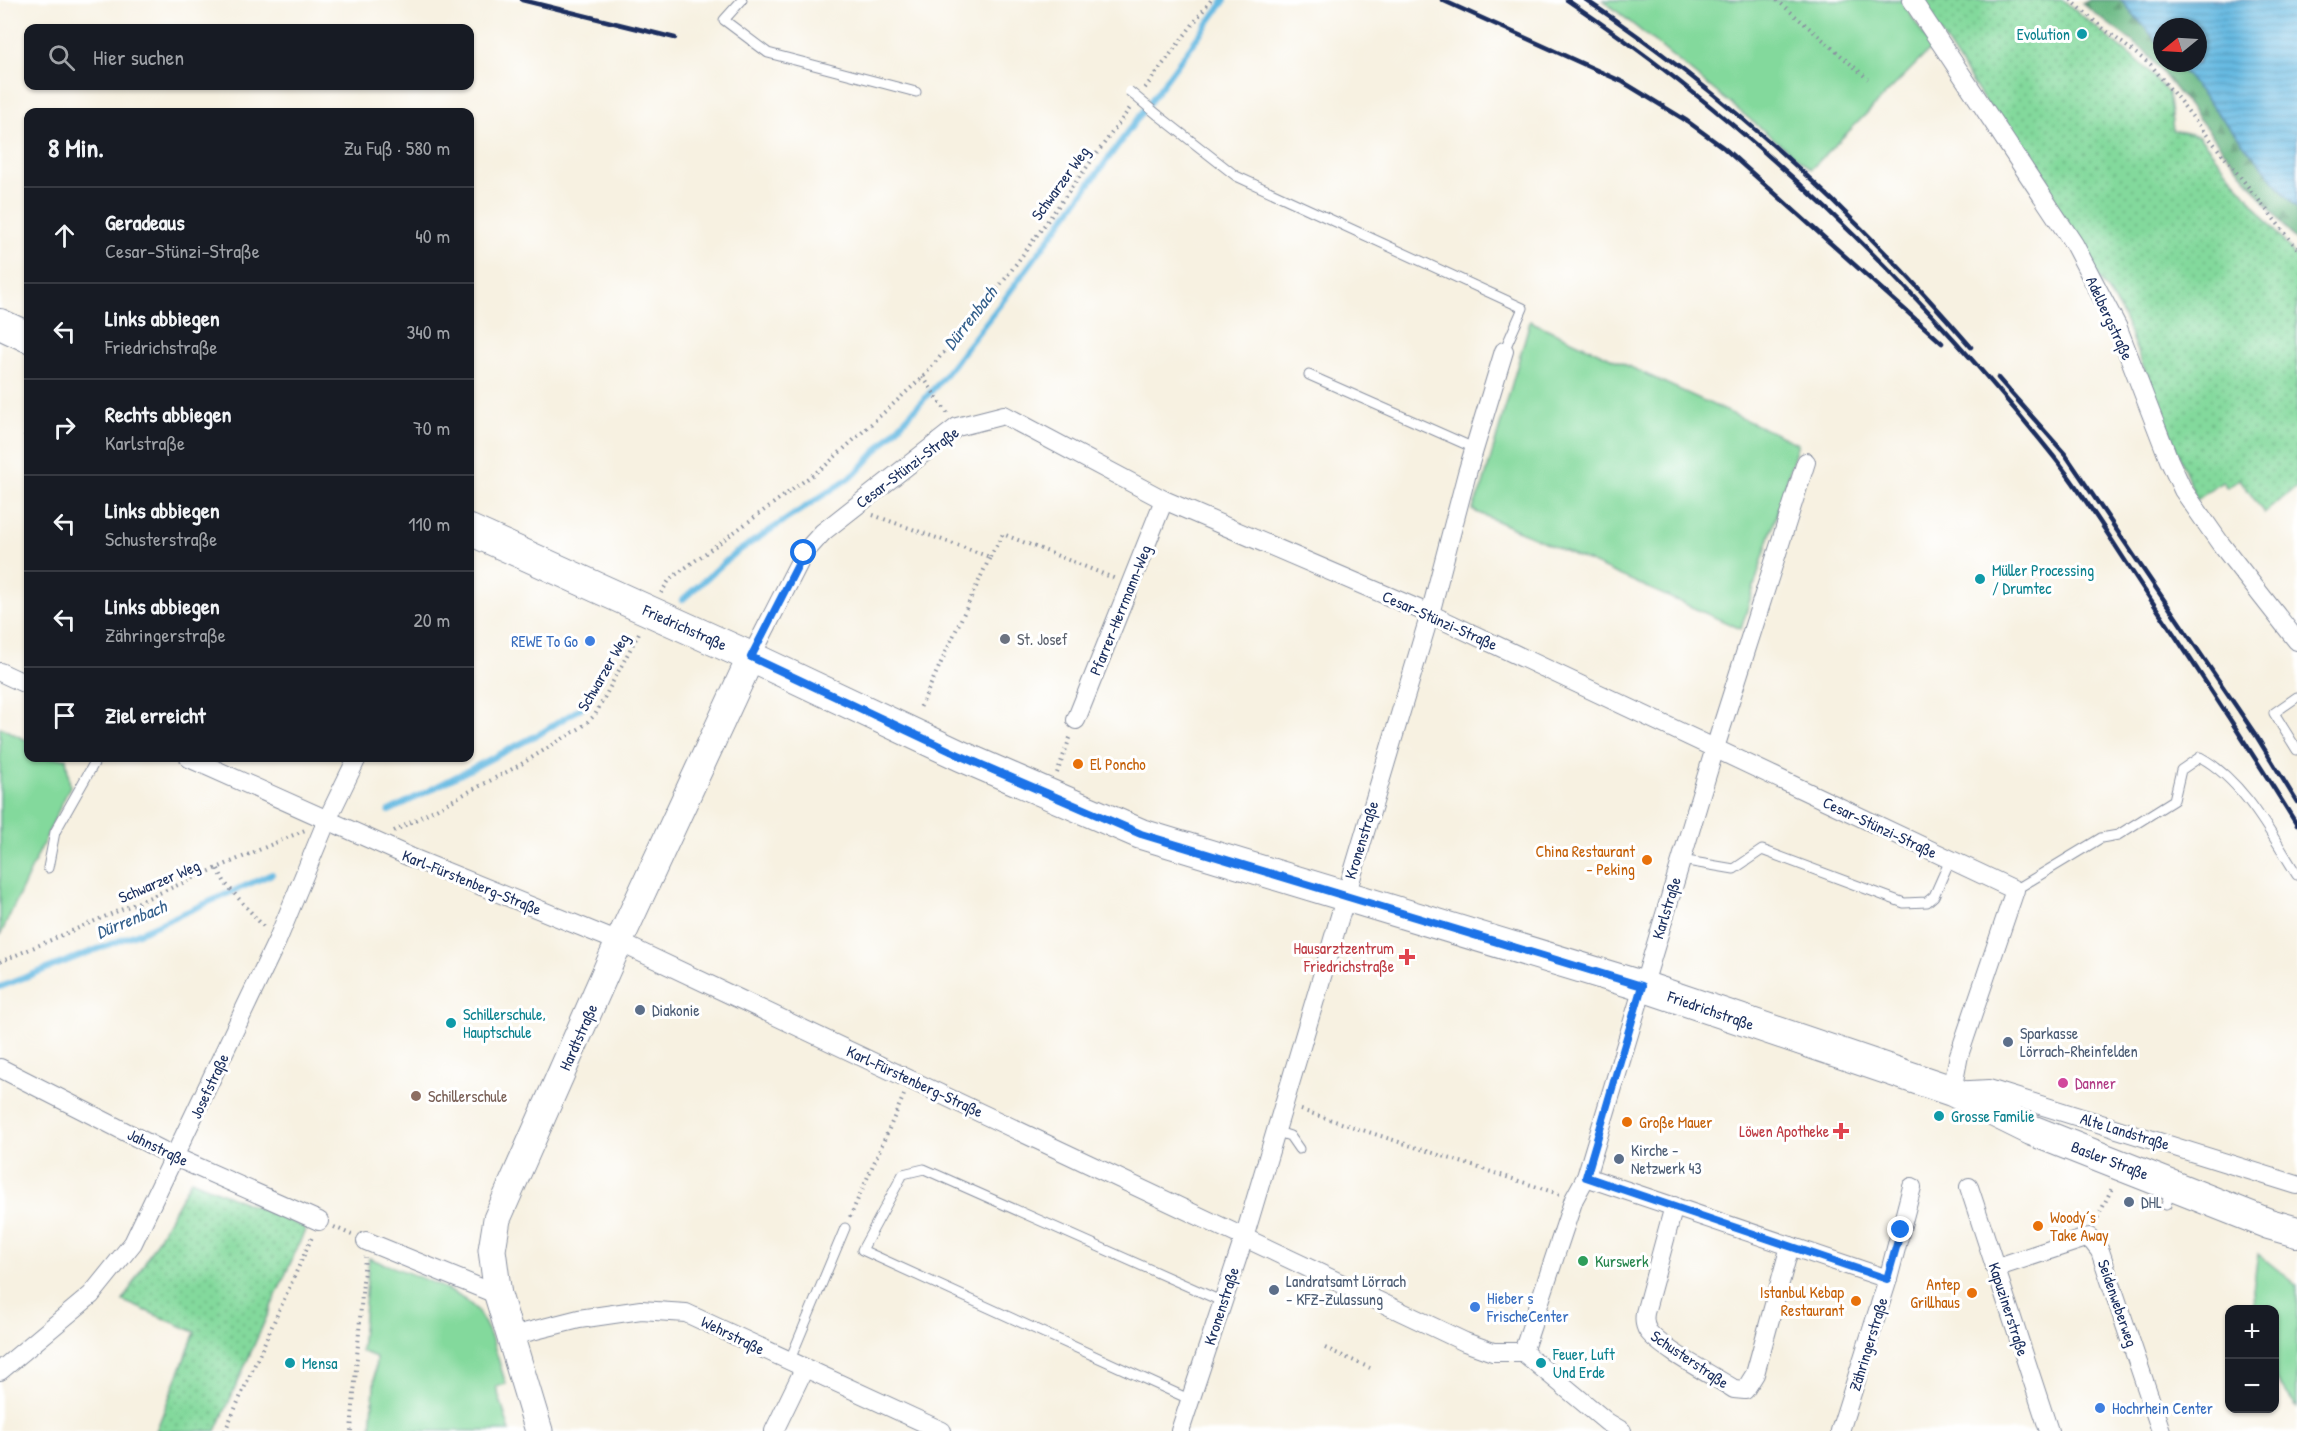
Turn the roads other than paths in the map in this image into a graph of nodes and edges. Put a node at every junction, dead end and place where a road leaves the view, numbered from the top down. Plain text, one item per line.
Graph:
1 (742, 0) edge
2 (1912, 0) edge
3 (1130, 91) dead end
4 (916, 92) dead end
5 (0, 324) edge
6 (24, 335) edge
7 (1504, 351) joint
8 (1309, 375) dead end
9 (1474, 448) junction
10 (1806, 462) dead end
11 (1164, 500) junction
12 (474, 532) edge
13 (1430, 614) junction
14 (2297, 641) edge
15 (751, 657) junction
16 (0, 672) edge
17 (24, 683) edge
18 (2297, 698) edge
19 (1076, 720) road end
20 (1715, 748) junction
21 (2297, 750) edge
22 (96, 762) edge
23 (198, 762) edge
24 (355, 762) edge
25 (327, 820) junction
26 (1680, 860) junction
27 (1950, 860) junction
28 (48, 868) dead end
29 (2297, 875) edge
30 (2015, 890) junction
31 (1344, 897) junction
32 (620, 942) junction
33 (1642, 986) junction
34 (0, 1068) edge
35 (1952, 1091) junction
36 (1275, 1131) junction
37 (1299, 1149) dead end
38 (175, 1157) junction
39 (1586, 1177) junction
40 (2297, 1185) edge
41 (1912, 1187) dead end
42 (1969, 1187) dead end
43 (1674, 1206) junction
44 (319, 1221) road end
45 (845, 1228) road end
46 (2283, 1228) edge
47 (1244, 1238) junction
48 (366, 1241) road end
49 (1790, 1246) junction
50 (2297, 1249) edge
51 (1995, 1268) junction
52 (1887, 1279) junction
53 (498, 1295) junction
54 (1221, 1301) junction
55 (512, 1336) junction
56 (1523, 1352) junction
57 (797, 1365) junction
58 (0, 1371) edge
59 (1191, 1400) junction
60 (539, 1431) edge
61 (774, 1431) edge
62 (942, 1431) edge
63 (1180, 1431) edge
64 (1622, 1431) edge
65 (1840, 1431) edge
66 (2049, 1431) edge
67 (2162, 1431) edge

1 - 4 lane
2 - 14 street, Adelbergstraße
3 - 7 lane, bridge
5 - 6 main road
7 - 9 street, Kronenstraße
8 - 9 lane
9 - 13 street, Kronenstraße
10 - 20 street, Karlstraße
11 - 13 street, Cesar-Stünzi-Straße
11 - 15 street, Cesar-Stünzi-Straße
11 - 19 street, Pfarrer-Herrmann-Weg
12 - 15 main road, Friedrichstraße
13 - 20 street, Cesar-Stünzi-Straße
13 - 31 street, Kronenstraße
15 - 31 main road, Friedrichstraße
15 - 32 street, Hardtstraße
16 - 17 street
18 - 21 lane
20 - 26 street, Karlstraße
20 - 27 street, Cesar-Stünzi-Straße
22 - 28 lane
23 - 25 street, Karl-Fürstenberg-Straße
24 - 25 street, Josefstraße
25 - 32 street, Karl-Fürstenberg-Straße
25 - 38 street, Josefstraße
26 - 27 lane
26 - 33 street, Karlstraße
27 - 30 street, Cesar-Stünzi-Straße
29 - 30 lane
30 - 35 street
31 - 33 main road, Friedrichstraße
31 - 36 street, Kronenstraße
32 - 47 street, Karl-Fürstenberg-Straße
32 - 53 street, Hardtstraße
33 - 35 main road, Friedrichstraße
33 - 39 street, Karlstraße
34 - 38 street, Jahnstraße
35 - 40 street, Alte Landstraße
35 - 46 main road, Basler Straße
36 - 37 lane
36 - 47 street, Kronenstraße
38 - 44 street, Jahnstraße
38 - 58 street, Josefstraße
39 - 43 street
39 - 56 street, Karlstraße
41 - 52 street, Zähringerstraße
42 - 51 street, Kapuzinerstraße
43 - 49 street
43 - 49 street, Schusterstraße
45 - 57 lane
46 - 50 main road, Basler Straße
47 - 54 street, Kronenstraße
47 - 56 street, Karl-Fürstenberg-Straße
48 - 53 street
49 - 52 street
51 - 66 street, Kapuzinerstraße
51 - 67 street, Seidenweberweg
52 - 65 street, Zähringerstraße
53 - 55 street, Hardtstraße
54 - 59 street, Kronenstraße
54 - 59 lane
55 - 57 street, Wehrstraße
55 - 60 street, Hardtstraße
56 - 64 street
57 - 61 street
57 - 62 street, Wehrstraße
59 - 63 street, Kronenstraße

